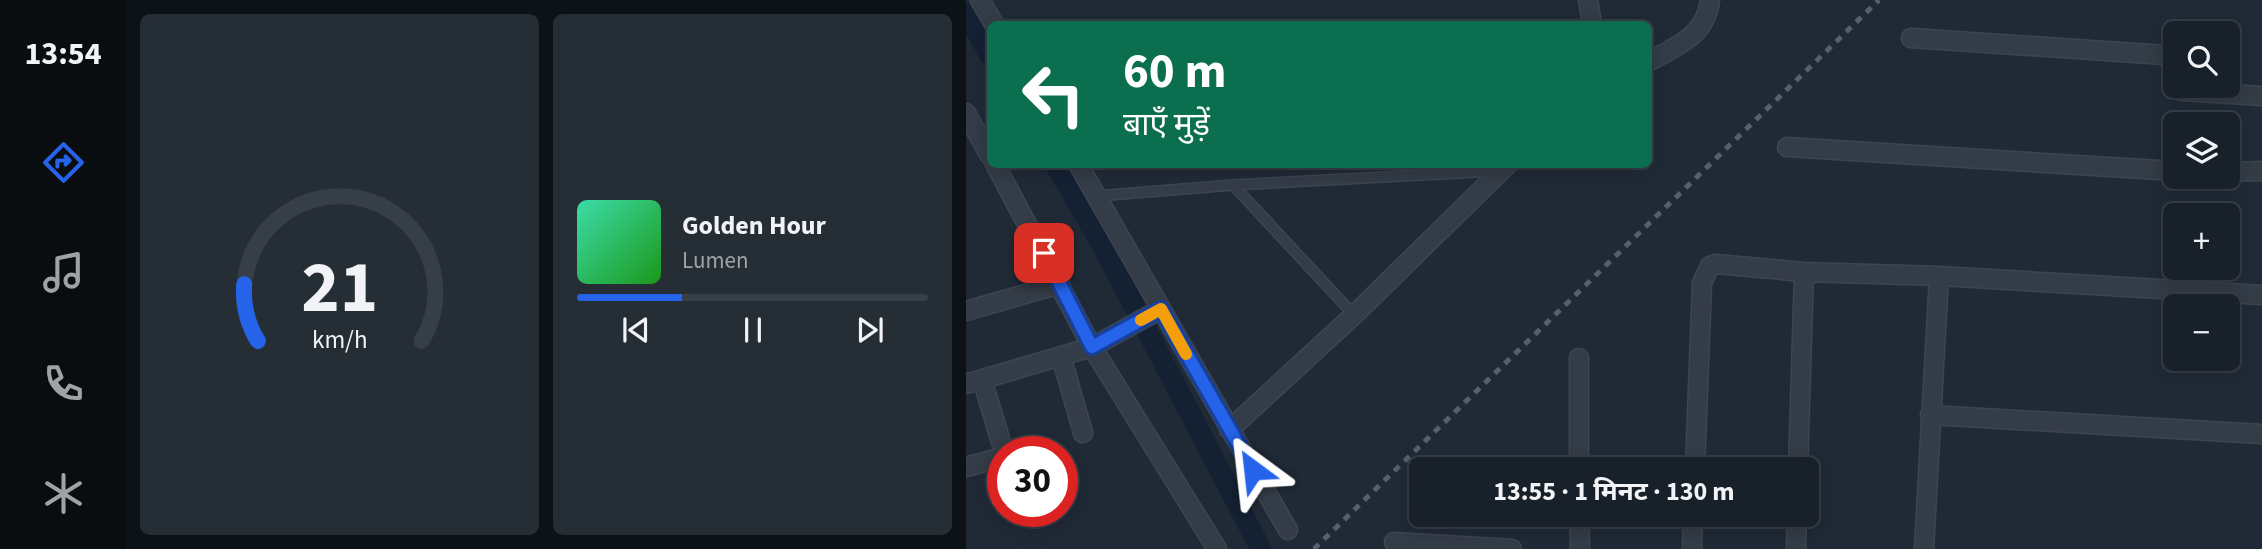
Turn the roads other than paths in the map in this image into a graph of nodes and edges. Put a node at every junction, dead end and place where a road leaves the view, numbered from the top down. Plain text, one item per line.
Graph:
1 (980, 0) edge
2 (1588, 0) edge
3 (1710, 0) edge
4 (992, 21) edge
5 (1592, 21) edge
6 (1911, 38) dead end
7 (1652, 60) edge
8 (2262, 96) edge
9 (966, 113) edge
10 (1787, 147) dead end
11 (987, 151) edge
12 (997, 168) edge
13 (1080, 168) edge
14 (1504, 168) edge
15 (2163, 170) edge
16 (2262, 171) edge
17 (2240, 172) edge
18 (1233, 185) junction
19 (1097, 196) junction
20 (1804, 272) junction
21 (1939, 276) junction
22 (1060, 284) junction
23 (2262, 295) edge
24 (966, 311) edge
25 (1153, 314) junction
26 (1354, 315) junction
27 (1092, 347) junction
28 (1061, 356) junction
29 (1579, 358) dead end
30 (974, 382) edge
31 (1930, 415) junction
32 (1229, 430) junction
33 (1083, 433) dead end
34 (2262, 434) edge
35 (997, 436) edge
36 (1579, 457) edge
37 (1695, 457) edge
38 (1798, 457) edge
39 (987, 461) edge
40 (966, 467) edge
41 (1580, 527) edge
42 (1693, 527) edge
43 (1797, 527) edge
44 (1288, 530) dead end
45 (1394, 542) dead end
46 (1217, 549) edge
47 (1512, 549) edge
48 (1580, 549) edge
49 (1692, 549) edge
50 (1796, 549) edge
51 (1924, 549) edge

1 - 4 street
2 - 5 street
3 - 7 street
6 - 8 street
9 - 11 street
10 - 15 street
12 - 22 street
13 - 19 street
14 - 18 lane
14 - 26 street
16 - 17 street
18 - 19 lane
18 - 26 lane
19 - 25 street
20 - 21 street
20 - 37 street
20 - 38 street
21 - 23 street
21 - 31 street
22 - 24 street
22 - 27 street
25 - 27 street
25 - 32 street
26 - 32 street
27 - 28 street
27 - 46 street
28 - 30 street
28 - 33 street
29 - 36 street
30 - 35 street
31 - 34 street
31 - 51 street
32 - 44 street
39 - 40 street
41 - 48 street
42 - 49 street
43 - 50 street
45 - 47 street

